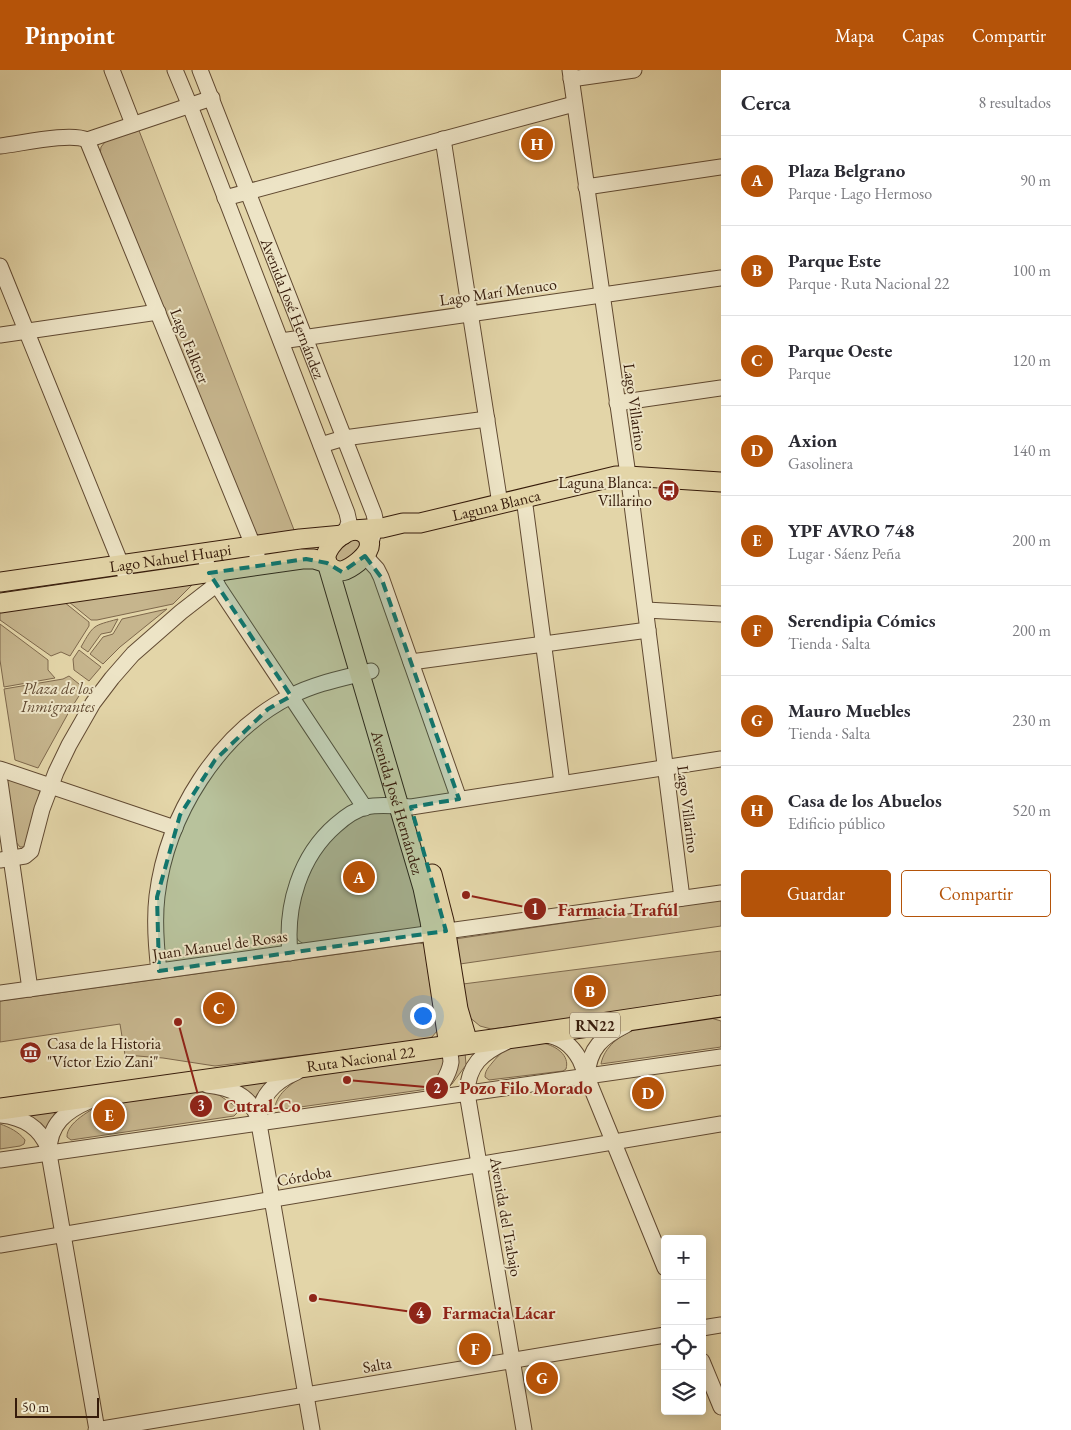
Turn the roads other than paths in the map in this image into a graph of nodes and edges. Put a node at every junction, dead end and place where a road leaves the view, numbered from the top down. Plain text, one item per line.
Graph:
1 (112, 70) edge
2 (175, 70) edge
3 (200, 70) edge
4 (634, 70) edge
5 (570, 75) edge
6 (212, 98) junction
7 (574, 104) junction
8 (190, 106) junction
9 (133, 124) junction
10 (444, 139) junction
11 (87, 140) junction
12 (0, 146) edge
13 (721, 167) edge
14 (586, 187) junction
15 (248, 192) junction
16 (226, 198) junction
17 (0, 266) edge
18 (721, 278) edge
19 (602, 295) junction
20 (158, 312) junction
21 (471, 314) junction
22 (26, 331) junction
23 (0, 335) edge
24 (305, 338) junction
25 (281, 342) junction
26 (721, 388) edge
27 (617, 403) junction
28 (487, 419) junction
29 (344, 438) junction
30 (321, 445) junction
31 (628, 476) junction
32 (721, 482) edge
33 (524, 498) junction
34 (500, 504) junction
35 (420, 523) junction
36 (375, 528) junction
37 (347, 533) junction
38 (254, 546) junction
39 (368, 551) junction
40 (204, 553) junction
41 (327, 564) junction
42 (121, 565) junction
43 (262, 565) junction
44 (350, 569) junction
45 (213, 578) junction
46 (0, 582) edge
47 (129, 584) junction
48 (0, 602) edge
49 (646, 610) junction
50 (721, 614) edge
51 (648, 630) junction
52 (544, 644) junction
53 (411, 662) junction
54 (365, 673) junction
55 (291, 696) junction
56 (721, 759) edge
57 (665, 768) junction
58 (0, 770) edge
59 (0, 782) edge
60 (562, 783) junction
61 (50, 786) junction
62 (459, 799) junction
63 (405, 806) junction
64 (365, 808) junction
65 (175, 828) junction
66 (6, 859) edge
67 (721, 893) edge
68 (682, 898) junction
69 (438, 932) junction
70 (290, 953) junction
71 (158, 971) junction
72 (30, 989) junction
73 (0, 993) edge
74 (721, 1006) edge
75 (639, 1018) junction
76 (523, 1035) junction
77 (458, 1044) junction
78 (721, 1057) edge
79 (312, 1065) junction
80 (472, 1070) junction
81 (587, 1076) junction
82 (188, 1083) junction
83 (467, 1093) junction
84 (106, 1094) junction
85 (430, 1098) junction
86 (0, 1109) edge
87 (0, 1115) edge
88 (259, 1123) junction
89 (721, 1124) edge
90 (613, 1142) junction
91 (49, 1153) junction
92 (0, 1160) edge
93 (479, 1164) junction
94 (272, 1199) junction
95 (63, 1234) junction
96 (0, 1245) edge
97 (661, 1258) edge
98 (721, 1325) edge
99 (706, 1327) edge
100 (661, 1336) edge
101 (512, 1360) junction
102 (706, 1370) edge
103 (306, 1395) junction
104 (721, 1407) edge
105 (96, 1430) edge
106 (312, 1430) edge
107 (524, 1430) edge

1 - 9 street
2 - 8 street, Avenida José Hernández
3 - 6 street, Avenida José Hernández
4 - 5 street
5 - 7 street, Lago Villarino
6 - 8 street
6 - 15 street, Avenida José Hernández
7 - 10 street
7 - 14 street, Lago Villarino
8 - 9 street
8 - 16 street, Avenida José Hernández
9 - 11 street
10 - 15 street
10 - 21 street
11 - 12 street
11 - 20 street, Lago Falkner
13 - 14 street
14 - 19 street, Lago Villarino
15 - 16 street
15 - 24 street, Avenida José Hernández
16 - 25 street, Avenida José Hernández
17 - 22 street
18 - 19 street, Lago Marí Menuco
19 - 21 street, Lago Marí Menuco
19 - 27 street, Lago Villarino
20 - 22 street
20 - 38 street, Lago Falkner
21 - 24 street, Lago Marí Menuco
21 - 28 street
22 - 23 street
22 - 42 street
24 - 25 street, Lago Marí Menuco
24 - 29 street, Avenida José Hernández
25 - 30 street, Avenida José Hernández
26 - 27 street
27 - 31 street, Lago Villarino
28 - 29 street
28 - 34 street
29 - 30 street
29 - 36 street, Avenida José Hernández
30 - 37 street, Avenida José Hernández
31 - 32 main road, Laguna Blanca
31 - 33 main road, Laguna Blanca
31 - 49 street, Lago Villarino
33 - 34 main road, Laguna Blanca
33 - 52 street
34 - 35 main road, Laguna Blanca
35 - 36 main road, Laguna Blanca
35 - 39 main road, Laguna Blanca
36 - 37 main road, Laguna Blanca
36 - 39 street, Avenida José Hernández
37 - 38 main road, Lago Nahuel Huapi
37 - 39 main road
37 - 41 main road
38 - 40 main road, Lago Nahuel Huapi
38 - 43 street, Lago Falkner
39 - 44 main road
39 - 53 street
40 - 42 main road, Lago Nahuel Huapi
40 - 45 street
41 - 43 main road, Lago Nahuel Huapi
41 - 44 main road
41 - 54 main road, Avenida José Hernández
42 - 46 main road, Lago Nahuel Huapi
42 - 47 street
43 - 45 main road, Lago Nahuel Huapi
44 - 54 main road, Avenida José Hernández
45 - 47 main road, Lago Nahuel Huapi
45 - 55 street
45 - 61 street
47 - 48 main road, Lago Nahuel Huapi
49 - 50 street
49 - 51 street, Lago Villarino
51 - 52 street
51 - 57 street, Lago Villarino
52 - 53 street
52 - 60 street
53 - 62 street
54 - 55 street
54 - 63 main road, Avenida José Hernández
55 - 64 street
55 - 65 street
56 - 57 street
57 - 60 street
57 - 68 street, Lago Villarino
58 - 61 street
59 - 66 street
60 - 62 street
61 - 65 street
61 - 66 street
62 - 63 street
63 - 64 street
63 - 69 main road, Avenida José Hernández
64 - 70 street
65 - 71 street
66 - 72 street
67 - 68 street, Juan Manuel de Rosas
68 - 69 street, Juan Manuel de Rosas
69 - 70 street, Juan Manuel de Rosas
69 - 77 main road, Avenida José Hernández
70 - 71 street, Juan Manuel de Rosas
71 - 72 street, Juan Manuel de Rosas
72 - 73 street, Juan Manuel de Rosas
74 - 75 highway, Ruta Nacional 22 / RN22
75 - 76 highway, Ruta Nacional 22 / RN22
75 - 81 street
76 - 77 highway, Ruta Nacional 22 / RN22
76 - 80 street, Avenida del Trabajo
76 - 81 street
77 - 79 highway, Ruta Nacional 22 / RN22
77 - 80 street, Avenida del Trabajo
77 - 85 street
78 - 81 street
79 - 82 highway, Ruta Nacional 22 / RN22
79 - 88 street
80 - 83 street, Avenida del Trabajo
81 - 83 street
81 - 90 street
82 - 84 highway, Ruta Nacional 22 / RN22
82 - 88 street
83 - 85 street
83 - 93 street, Avenida del Trabajo
84 - 86 highway, Ruta Nacional 22 / RN22
84 - 91 street
85 - 88 street
87 - 91 street
88 - 91 street
88 - 94 street
89 - 90 street, Córdoba
90 - 93 street, Córdoba
90 - 97 street
91 - 92 street
91 - 95 street
93 - 94 street, Córdoba
93 - 101 street, Avenida del Trabajo
94 - 95 street, Córdoba
94 - 103 street
95 - 96 street, Córdoba
95 - 105 street
98 - 99 street
100 - 101 street, Salta
101 - 103 street, Salta
101 - 107 street, Avenida del Trabajo
102 - 104 street
103 - 105 street, Salta
103 - 106 street

